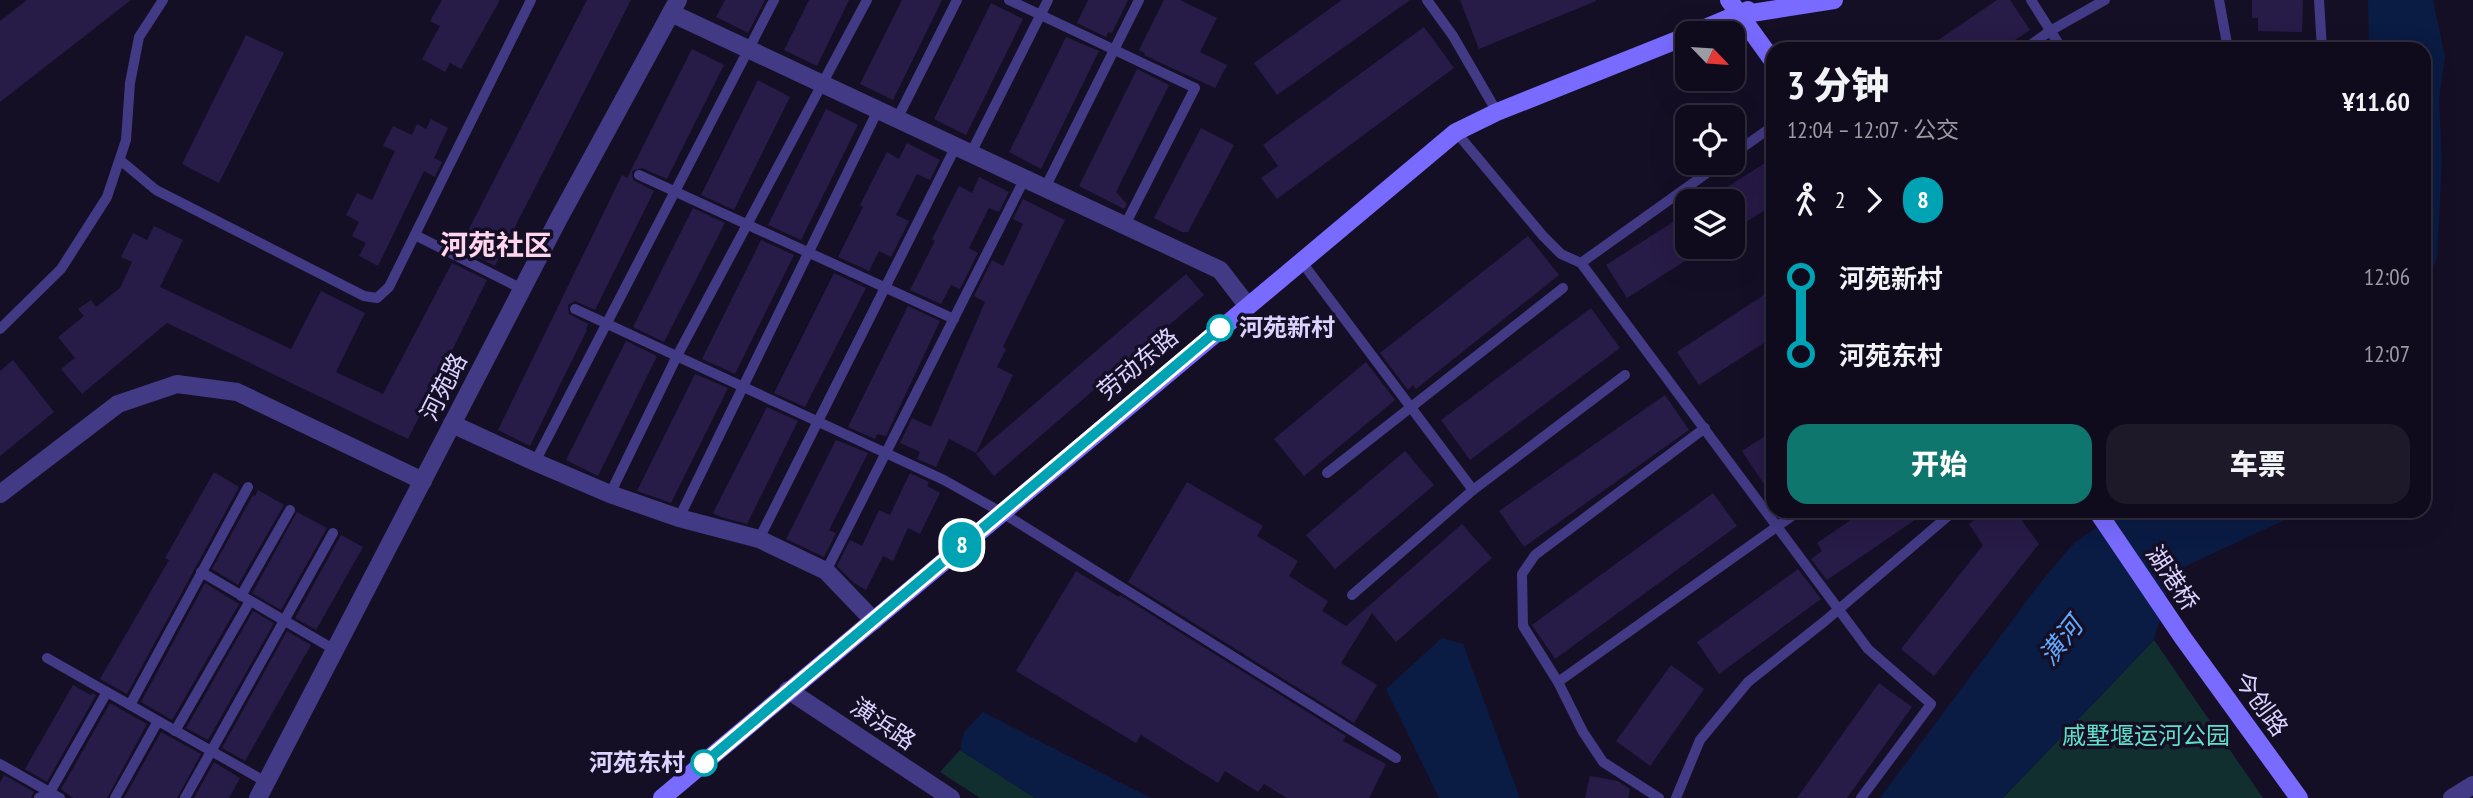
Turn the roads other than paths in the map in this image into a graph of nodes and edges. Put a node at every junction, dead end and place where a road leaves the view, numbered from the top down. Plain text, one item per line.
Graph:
1 (163, 0) edge
2 (531, 0) edge
3 (774, 0) edge
4 (867, 0) edge
5 (957, 0) edge
6 (1009, 0) edge
7 (1048, 0) edge
8 (1139, 0) edge
9 (1427, 0) edge
10 (1770, 0) edge
11 (1834, 0) edge
12 (2031, 0) edge
13 (2105, 0) edge
14 (2219, 0) edge
15 (2319, 0) edge
16 (674, 6) edge
17 (1734, 7) edge
18 (1041, 15) junction
19 (1712, 21) edge
20 (2050, 31) junction
21 (1675, 41) edge
22 (2035, 42) edge
23 (2057, 42) edge
24 (2227, 42) edge
25 (2322, 42) edge
26 (748, 49) junction
27 (1114, 50) junction
28 (1766, 51) edge
29 (823, 84) junction
30 (878, 110) junction
31 (1497, 112) junction
32 (897, 119) junction
33 (1766, 131) edge
34 (1456, 132) junction
35 (1745, 146) edge
36 (964, 150) junction
37 (120, 160) junction
38 (639, 175) dead end
39 (1704, 175) edge
40 (1025, 178) junction
41 (1045, 188) junction
42 (675, 192) junction
43 (747, 225) junction
44 (1125, 225) junction
45 (415, 235) junction
46 (809, 253) junction
47 (1301, 261) junction
48 (1581, 263) junction
49 (885, 288) junction
50 (1563, 288) dead end
51 (522, 289) junction
52 (1247, 305) junction
53 (575, 309) dead end
54 (954, 319) junction
55 (607, 324) junction
56 (0, 329) edge
57 (677, 356) junction
58 (1625, 376) dead end
59 (743, 387) junction
60 (1411, 407) junction
61 (818, 421) junction
62 (452, 424) junction
63 (1705, 428) junction
64 (885, 453) junction
65 (535, 462) junction
66 (1327, 473) dead end
67 (423, 481) junction
68 (248, 487) dead end
69 (1473, 490) junction
70 (0, 494) edge
71 (610, 494) junction
72 (1766, 509) edge
73 (290, 510) dead end
74 (1001, 512) junction
75 (679, 518) junction
76 (1773, 518) edge
77 (1788, 518) edge
78 (1946, 518) edge
79 (2102, 518) edge
80 (1778, 525) junction
81 (333, 533) dead end
82 (759, 539) junction
83 (826, 570) junction
84 (201, 572) junction
85 (1352, 595) dead end
86 (246, 598) junction
87 (1839, 609) junction
88 (284, 620) junction
89 (874, 621) junction
90 (2183, 638) joint
91 (335, 650) junction
92 (47, 658) dead end
93 (1558, 682) junction
94 (788, 690) junction
95 (107, 692) junction
96 (130, 705) junction
97 (158, 721) junction
98 (175, 731) junction
99 (211, 751) junction
100 (1396, 758) dead end
101 (0, 764) edge
102 (2473, 785) edge
103 (262, 790) edge
104 (55, 795) edge
105 (39, 798) edge
106 (115, 798) edge
107 (185, 798) edge
108 (663, 798) edge
109 (951, 798) edge
110 (1659, 798) edge
111 (1676, 798) edge
112 (1861, 798) edge
113 (2299, 798) edge
114 (2452, 798) edge

1 - 37 lane
2 - 45 lane
3 - 26 lane
4 - 29 lane
5 - 32 lane
6 - 18 lane
7 - 18 lane
8 - 27 lane
9 - 31 lane
10 - 17 street
11 - 17 street
12 - 20 lane
13 - 20 lane
14 - 24 lane
15 - 25 lane
16 - 26 street
16 - 51 street, 河苑路
17 - 19 street
17 - 28 street
18 - 27 lane
18 - 36 lane
20 - 22 lane
20 - 23 lane
21 - 31 street, 劳动东路
26 - 29 street
26 - 42 lane
27 - 41 lane
27 - 44 lane
29 - 30 street
29 - 43 lane
30 - 32 street
30 - 46 lane
31 - 34 street, 劳动东路
32 - 36 street
33 - 35 lane
34 - 47 street, 劳动东路
34 - 48 lane
36 - 40 street
36 - 49 lane
37 - 45 lane
37 - 56 lane
38 - 42 lane
39 - 48 lane
40 - 41 street
40 - 54 lane
41 - 44 street
42 - 43 lane
42 - 55 lane
43 - 46 lane
43 - 57 lane
44 - 52 street
45 - 51 lane
46 - 49 lane
46 - 59 lane
47 - 52 street, 劳动东路
47 - 60 lane
48 - 63 lane
49 - 54 lane
49 - 61 lane
50 - 60 lane
51 - 62 street, 河苑路
52 - 74 street, 劳动东路
53 - 55 lane
54 - 64 lane
55 - 57 lane
55 - 65 lane
57 - 59 lane
57 - 71 lane
58 - 69 lane
59 - 61 lane
59 - 75 lane
60 - 66 lane
60 - 69 lane
61 - 64 lane
61 - 82 lane
62 - 65 street
62 - 67 street, 河苑路
63 - 72 lane
63 - 93 lane
64 - 74 lane
64 - 83 lane
65 - 71 street
67 - 70 street
67 - 91 street, 河苑路
68 - 84 lane
69 - 85 lane
71 - 75 street
73 - 86 lane
74 - 89 street, 劳动东路
74 - 100 lane
75 - 82 street
76 - 80 lane
77 - 80 lane
78 - 87 lane
79 - 90 street, 湖港桥
80 - 87 lane
80 - 93 lane
81 - 88 lane
82 - 83 street
83 - 89 street
84 - 86 lane
84 - 96 lane
86 - 88 lane
86 - 98 lane
87 - 111 lane
87 - 112 lane
88 - 91 lane
88 - 99 lane
89 - 94 street, 劳动东路
90 - 113 street, 今创路
91 - 103 street, 河苑路
92 - 95 lane
93 - 110 lane
94 - 108 street, 劳动东路
94 - 109 street, 潢浜路
95 - 96 lane
95 - 104 lane
96 - 97 lane
97 - 98 lane
97 - 106 lane
98 - 99 lane
99 - 103 lane
99 - 107 lane
101 - 104 lane
102 - 114 street
104 - 105 lane

